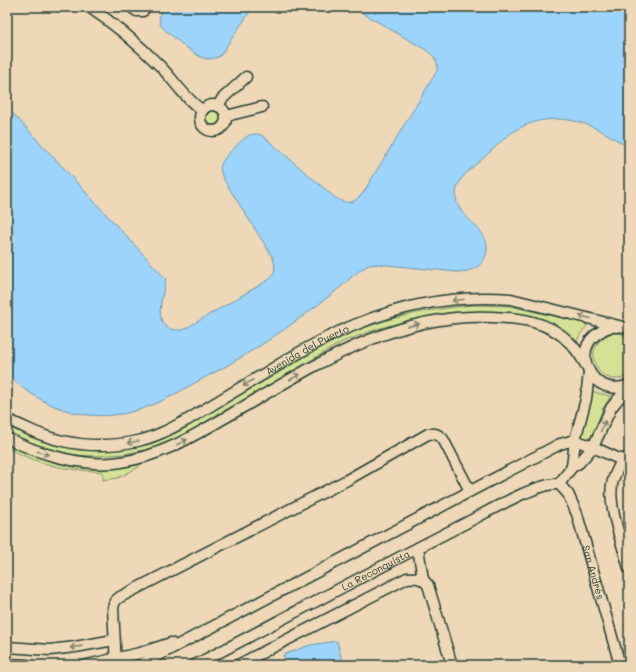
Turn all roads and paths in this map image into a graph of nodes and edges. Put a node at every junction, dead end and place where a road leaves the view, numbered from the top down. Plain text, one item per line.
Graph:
1 (89, 7) edge
2 (131, 7) edge
3 (143, 11) dead end
4 (246, 77) dead end
5 (218, 106) junction
6 (262, 107) dead end
7 (202, 110) junction
8 (226, 116) junction
9 (626, 328) edge
10 (588, 368) junction
11 (629, 386) edge
12 (7, 418) edge
13 (7, 438) edge
14 (575, 440) junction
15 (593, 446) junction
16 (626, 460) edge
17 (572, 467) junction
18 (559, 484) junction
19 (470, 491) junction
20 (418, 548) junction
21 (629, 568) edge
22 (423, 579) junction
23 (196, 635) junction
24 (114, 640) junction
25 (7, 647) edge
26 (116, 662) edge
27 (7, 664) edge
28 (27, 665) edge
29 (87, 665) edge
30 (140, 665) edge
31 (195, 665) edge
32 (238, 665) edge
33 (452, 665) edge
34 (620, 665) edge

1 - 7 street
2 - 3 street
4 - 5 street
5 - 7 street
5 - 8 street
6 - 8 street
7 - 8 street
9 - 10 street
9 -> 12 street, Avenida del Puerto
10 - 11 street, Avenida del Puerto
13 -> 10 street, Avenida del Puerto
10 - 14 street
15 -> 11 street
14 - 15 street
14 - 17 street
14 - 19 street
15 - 16 street
15 - 17 street
16 - 21 street
17 - 18 street
18 - 20 street, La Reconquista
18 - 34 street, San Andrés
19 - 23 street
19 - 24 street
20 - 22 street
20 - 31 street, La Reconquista
22 - 32 street
22 - 33 street
23 - 26 street
23 - 30 street
24 -> 25 street
24 - 26 street
26 - 29 street
27 - 28 street

